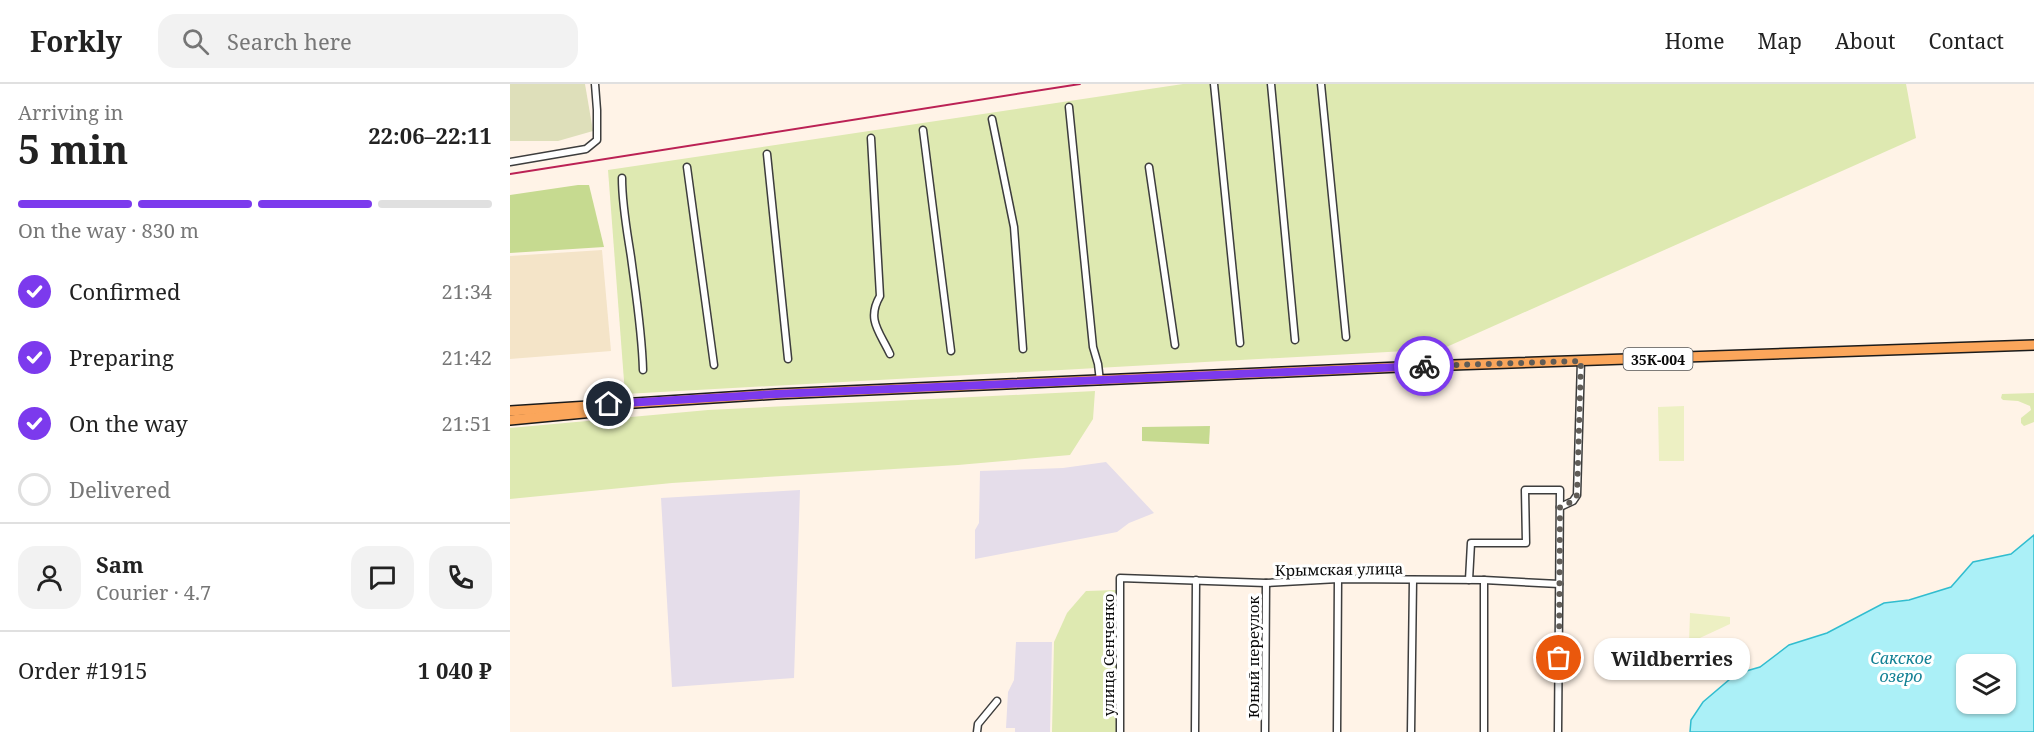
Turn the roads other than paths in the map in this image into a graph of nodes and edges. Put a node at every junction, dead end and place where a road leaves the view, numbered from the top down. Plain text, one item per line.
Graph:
1 (594, 84) edge
2 (1214, 84) edge
3 (1271, 84) edge
4 (1322, 84) edge
5 (1069, 107) dead end
6 (992, 119) dead end
7 (923, 130) dead end
8 (871, 138) dead end
9 (767, 154) dead end
10 (510, 162) edge
11 (687, 167) dead end
12 (1149, 167) dead end
13 (622, 178) dead end
14 (1346, 336) dead end
15 (1295, 340) dead end
16 (1240, 343) dead end
17 (1175, 345) dead end
18 (2034, 345) edge
19 (1023, 349) dead end
20 (951, 351) dead end
21 (890, 354) dead end
22 (788, 359) dead end
23 (1581, 361) junction
24 (714, 365) dead end
25 (643, 370) dead end
26 (1100, 381) junction
27 (625, 403) junction
28 (510, 411) edge
29 (510, 420) edge
30 (1560, 507) junction
31 (1120, 578) joint
32 (1196, 579) junction
33 (1338, 579) junction
34 (1413, 579) junction
35 (1469, 580) junction
36 (1484, 580) junction
37 (1266, 583) junction
38 (1559, 584) junction
39 (997, 700) dead end
40 (977, 732) edge
41 (1120, 732) edge
42 (1195, 732) edge
43 (1265, 732) edge
44 (1337, 732) edge
45 (1411, 732) edge
46 (1484, 732) edge
47 (1558, 732) edge

1 - 10 street
2 - 16 street
3 - 15 street
4 - 14 street
5 - 26 street
6 - 19 street
7 - 20 street
8 - 21 street
9 - 22 street
11 - 24 street
12 - 17 street
13 - 25 street
18 - 23 main road, 35К-004
23 - 26 main road, 35К-004
23 - 30 street
26 - 27 main road, 35К-004
27 - 28 main road, 35К-004
27 - 29 main road
30 - 35 street
30 - 38 street
31 - 32 street, Крымская улица
31 - 41 street, улица Сенченко
32 - 37 street, Крымская улица
32 - 42 street
33 - 34 street, Крымская улица
33 - 37 street, Крымская улица
33 - 44 street
34 - 35 street, Крымская улица
34 - 45 street
35 - 36 street, Крымская улица
36 - 38 street, Крымская улица
36 - 46 street
37 - 43 street, Юный переулок
38 - 47 street
39 - 40 street

